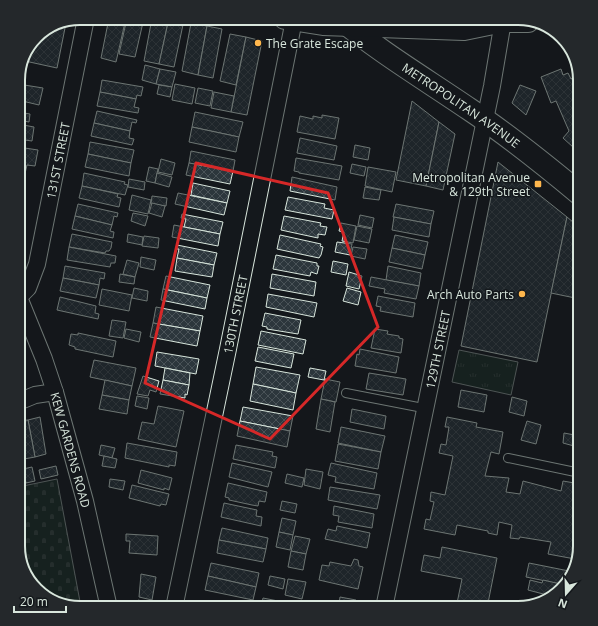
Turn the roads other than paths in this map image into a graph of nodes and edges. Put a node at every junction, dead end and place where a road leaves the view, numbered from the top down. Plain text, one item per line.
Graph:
1 (85, 25) edge
2 (288, 25) edge
3 (348, 25) edge
4 (404, 25) edge
5 (478, 25) edge
6 (498, 25) edge
7 (484, 118) junction
8 (573, 188) edge
9 (25, 290) edge
10 (25, 313) edge
11 (55, 392) junction
12 (346, 392) dead end
13 (25, 399) edge
14 (424, 408) junction
15 (508, 458) dead end
16 (573, 472) edge
17 (107, 601) edge
18 (175, 601) edge
19 (385, 601) edge

1 - 9 street, 131ST STREET
2 - 18 street, 130TH STREET
3 - 7 main road, METROPOLITAN AVENUE
4 - 5 main road
6 - 7 street, 129TH STREET
7 - 8 main road, METROPOLITAN AVENUE
7 - 14 street, 129TH STREET
10 - 11 street, KEW GARDENS ROAD
11 - 13 street
11 - 17 street, KEW GARDENS ROAD
12 - 14 lane
14 - 19 street, 129TH STREET
15 - 16 lane

